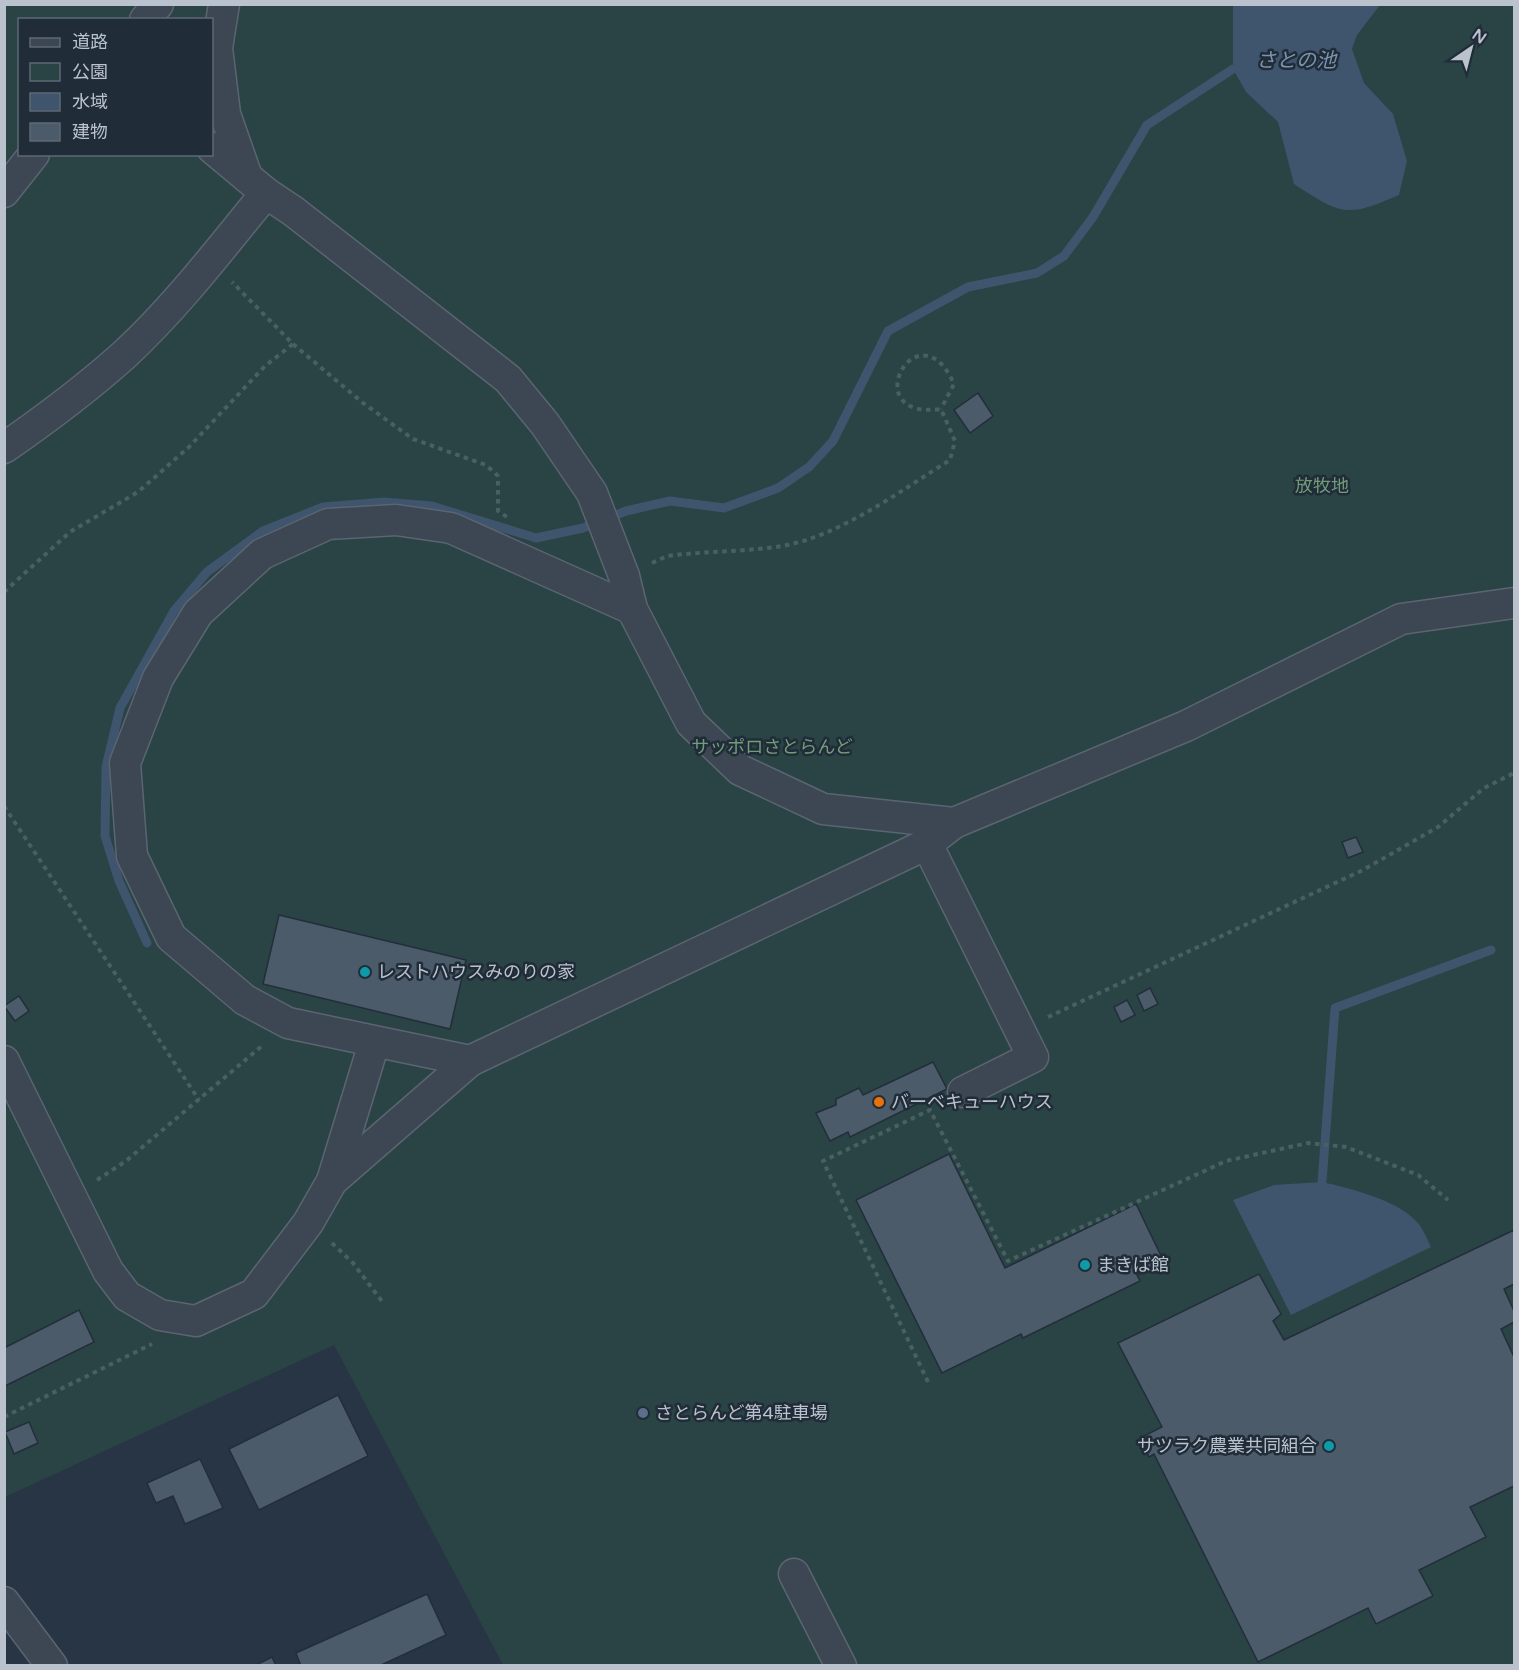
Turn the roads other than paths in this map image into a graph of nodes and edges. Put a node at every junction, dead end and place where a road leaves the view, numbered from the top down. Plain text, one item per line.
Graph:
1 (158, 4) edge
2 (224, 4) edge
3 (147, 18) edge
4 (213, 149) edge
5 (32, 156) edge
6 (256, 185) junction
7 (4, 192) edge
8 (4, 448) edge
9 (1515, 603) edge
10 (632, 609) junction
11 (954, 823) junction
12 (927, 844) junction
13 (374, 1043) junction
14 (4, 1060) edge
15 (470, 1061) junction
16 (963, 1092) dead end
17 (332, 1181) junction
18 (794, 1574) dead end
19 (4, 1602) edge
20 (52, 1665) edge
21 (840, 1665) edge

1 - 3 street
2 - 6 street
4 - 6 street
5 - 7 street
6 - 8 street
6 - 10 street
9 - 11 street
10 - 11 street
10 - 13 street
11 - 12 street
12 - 15 street
12 - 16 street
13 - 15 street
13 - 17 street
14 - 17 street
15 - 17 street
18 - 21 street
19 - 20 street

